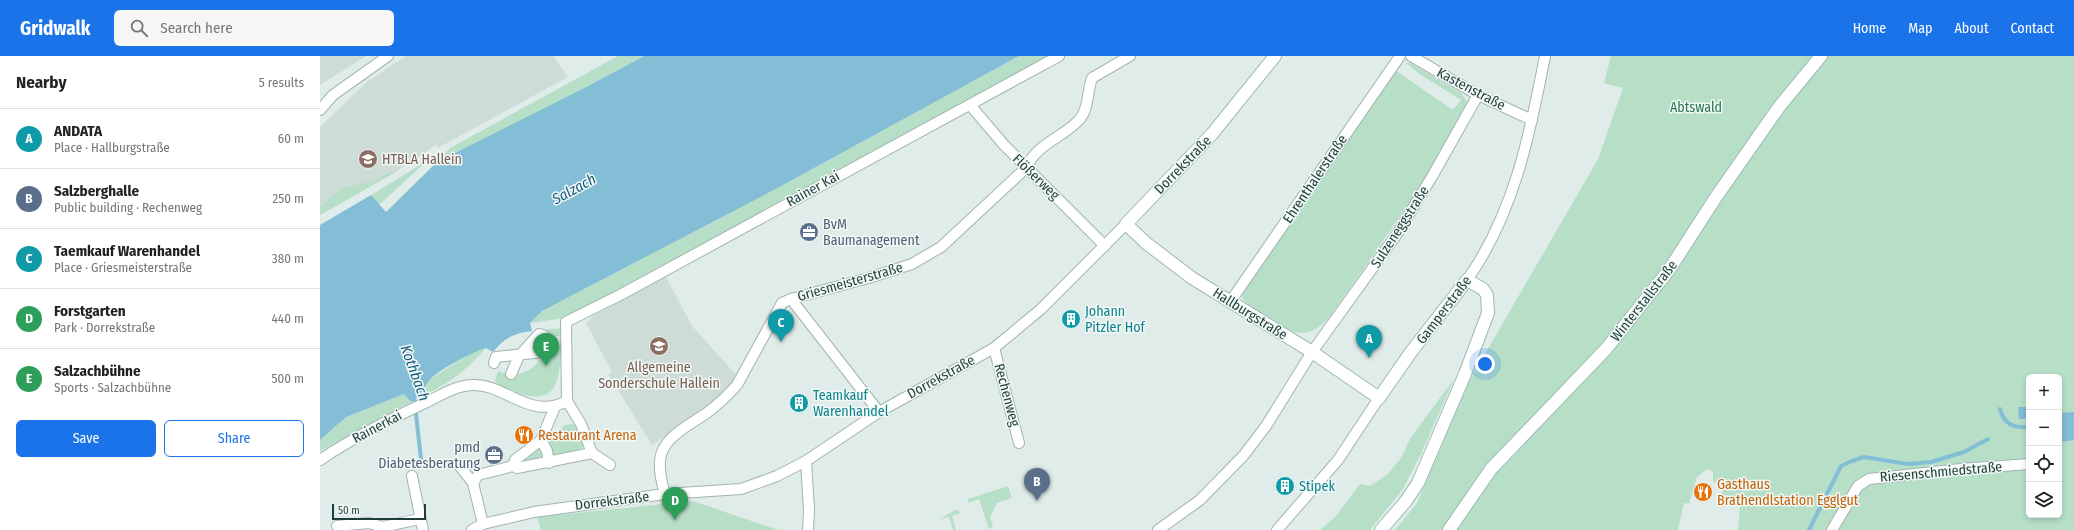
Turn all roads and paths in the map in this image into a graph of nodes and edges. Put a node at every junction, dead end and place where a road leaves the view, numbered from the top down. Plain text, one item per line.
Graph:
1 (388, 56) edge
2 (1059, 56) edge
3 (1130, 56) edge
4 (1275, 56) edge
5 (1400, 56) edge
6 (1411, 56) edge
7 (1545, 56) edge
8 (1821, 56) edge
9 (1478, 94) junction
10 (970, 105) junction
11 (320, 110) edge
12 (1532, 120) junction
13 (1026, 168) junction
14 (1126, 224) junction
15 (1105, 246) junction
16 (1467, 280) junction
17 (791, 299) junction
18 (1230, 302) junction
19 (543, 335) dead end
20 (994, 348) junction
21 (544, 352) dead end
22 (1312, 352) junction
23 (519, 356) junction
24 (494, 364) dead end
25 (511, 374) dead end
26 (1379, 398) junction
27 (566, 401) junction
28 (555, 407) junction
29 (879, 412) junction
30 (541, 440) junction
31 (1020, 443) dead end
32 (592, 453) junction
33 (320, 460) edge
34 (806, 461) junction
35 (549, 463) junction
36 (2026, 464) edge
37 (459, 465) dead end
38 (610, 465) dead end
39 (514, 466) junction
40 (412, 476) dead end
41 (473, 483) junction
42 (665, 494) junction
43 (419, 518) junction
44 (484, 524) junction
45 (342, 525) dead end
46 (423, 530) edge
47 (472, 530) edge
48 (808, 530) edge
49 (1158, 530) edge
50 (1277, 530) edge
51 (1381, 530) edge
52 (1449, 530) edge
53 (1832, 530) edge

1 - 11 street
2 - 10 street, Rainer Kai
3 - 13 street, Griesmeisterstraße
4 - 14 street, Dorrekstraße
5 - 18 street, Ehrenthalerstraße
6 - 9 street, Kastenstraße
7 - 12 street, Gamperstraße
8 - 52 street, Winterstallstraße
9 - 12 street, Kastenstraße
9 - 22 street, Sulzeneggstraße
10 - 13 street, Flößerweg
10 - 27 street, Rainer Kai
12 - 16 street, Gamperstraße
13 - 15 street, Flößerweg
13 - 17 street, Griesmeisterstraße
14 - 15 street, Dorrekstraße
14 - 18 street, Hallburgstraße
15 - 20 street, Dorrekstraße
16 - 26 street, Gamperstraße
16 - 51 street
17 - 29 street
17 - 42 street, Griesmeisterstraße
18 - 22 street, Hallburgstraße
19 - 23 street
20 - 29 street, Dorrekstraße
20 - 31 street, Rechenweg
21 - 23 street
22 - 26 street, Hallburgstraße
22 - 49 street, Sulzeneggstraße
23 - 24 street
23 - 25 street
26 - 50 street, Gamperstraße
27 - 28 street
27 - 32 street
28 - 30 street
28 - 33 street, Rainerkai
29 - 34 street, Dorrekstraße
30 - 35 street
30 - 39 street
32 - 35 street
32 - 38 street
34 - 42 street, Dorrekstraße
34 - 48 street
35 - 39 street
36 - 53 street, Riesenschmiedstraße
37 - 41 street
39 - 41 street
40 - 43 street
41 - 44 street
42 - 44 street, Dorrekstraße
43 - 45 street
43 - 46 street
44 - 47 street, Dorrekstraße

